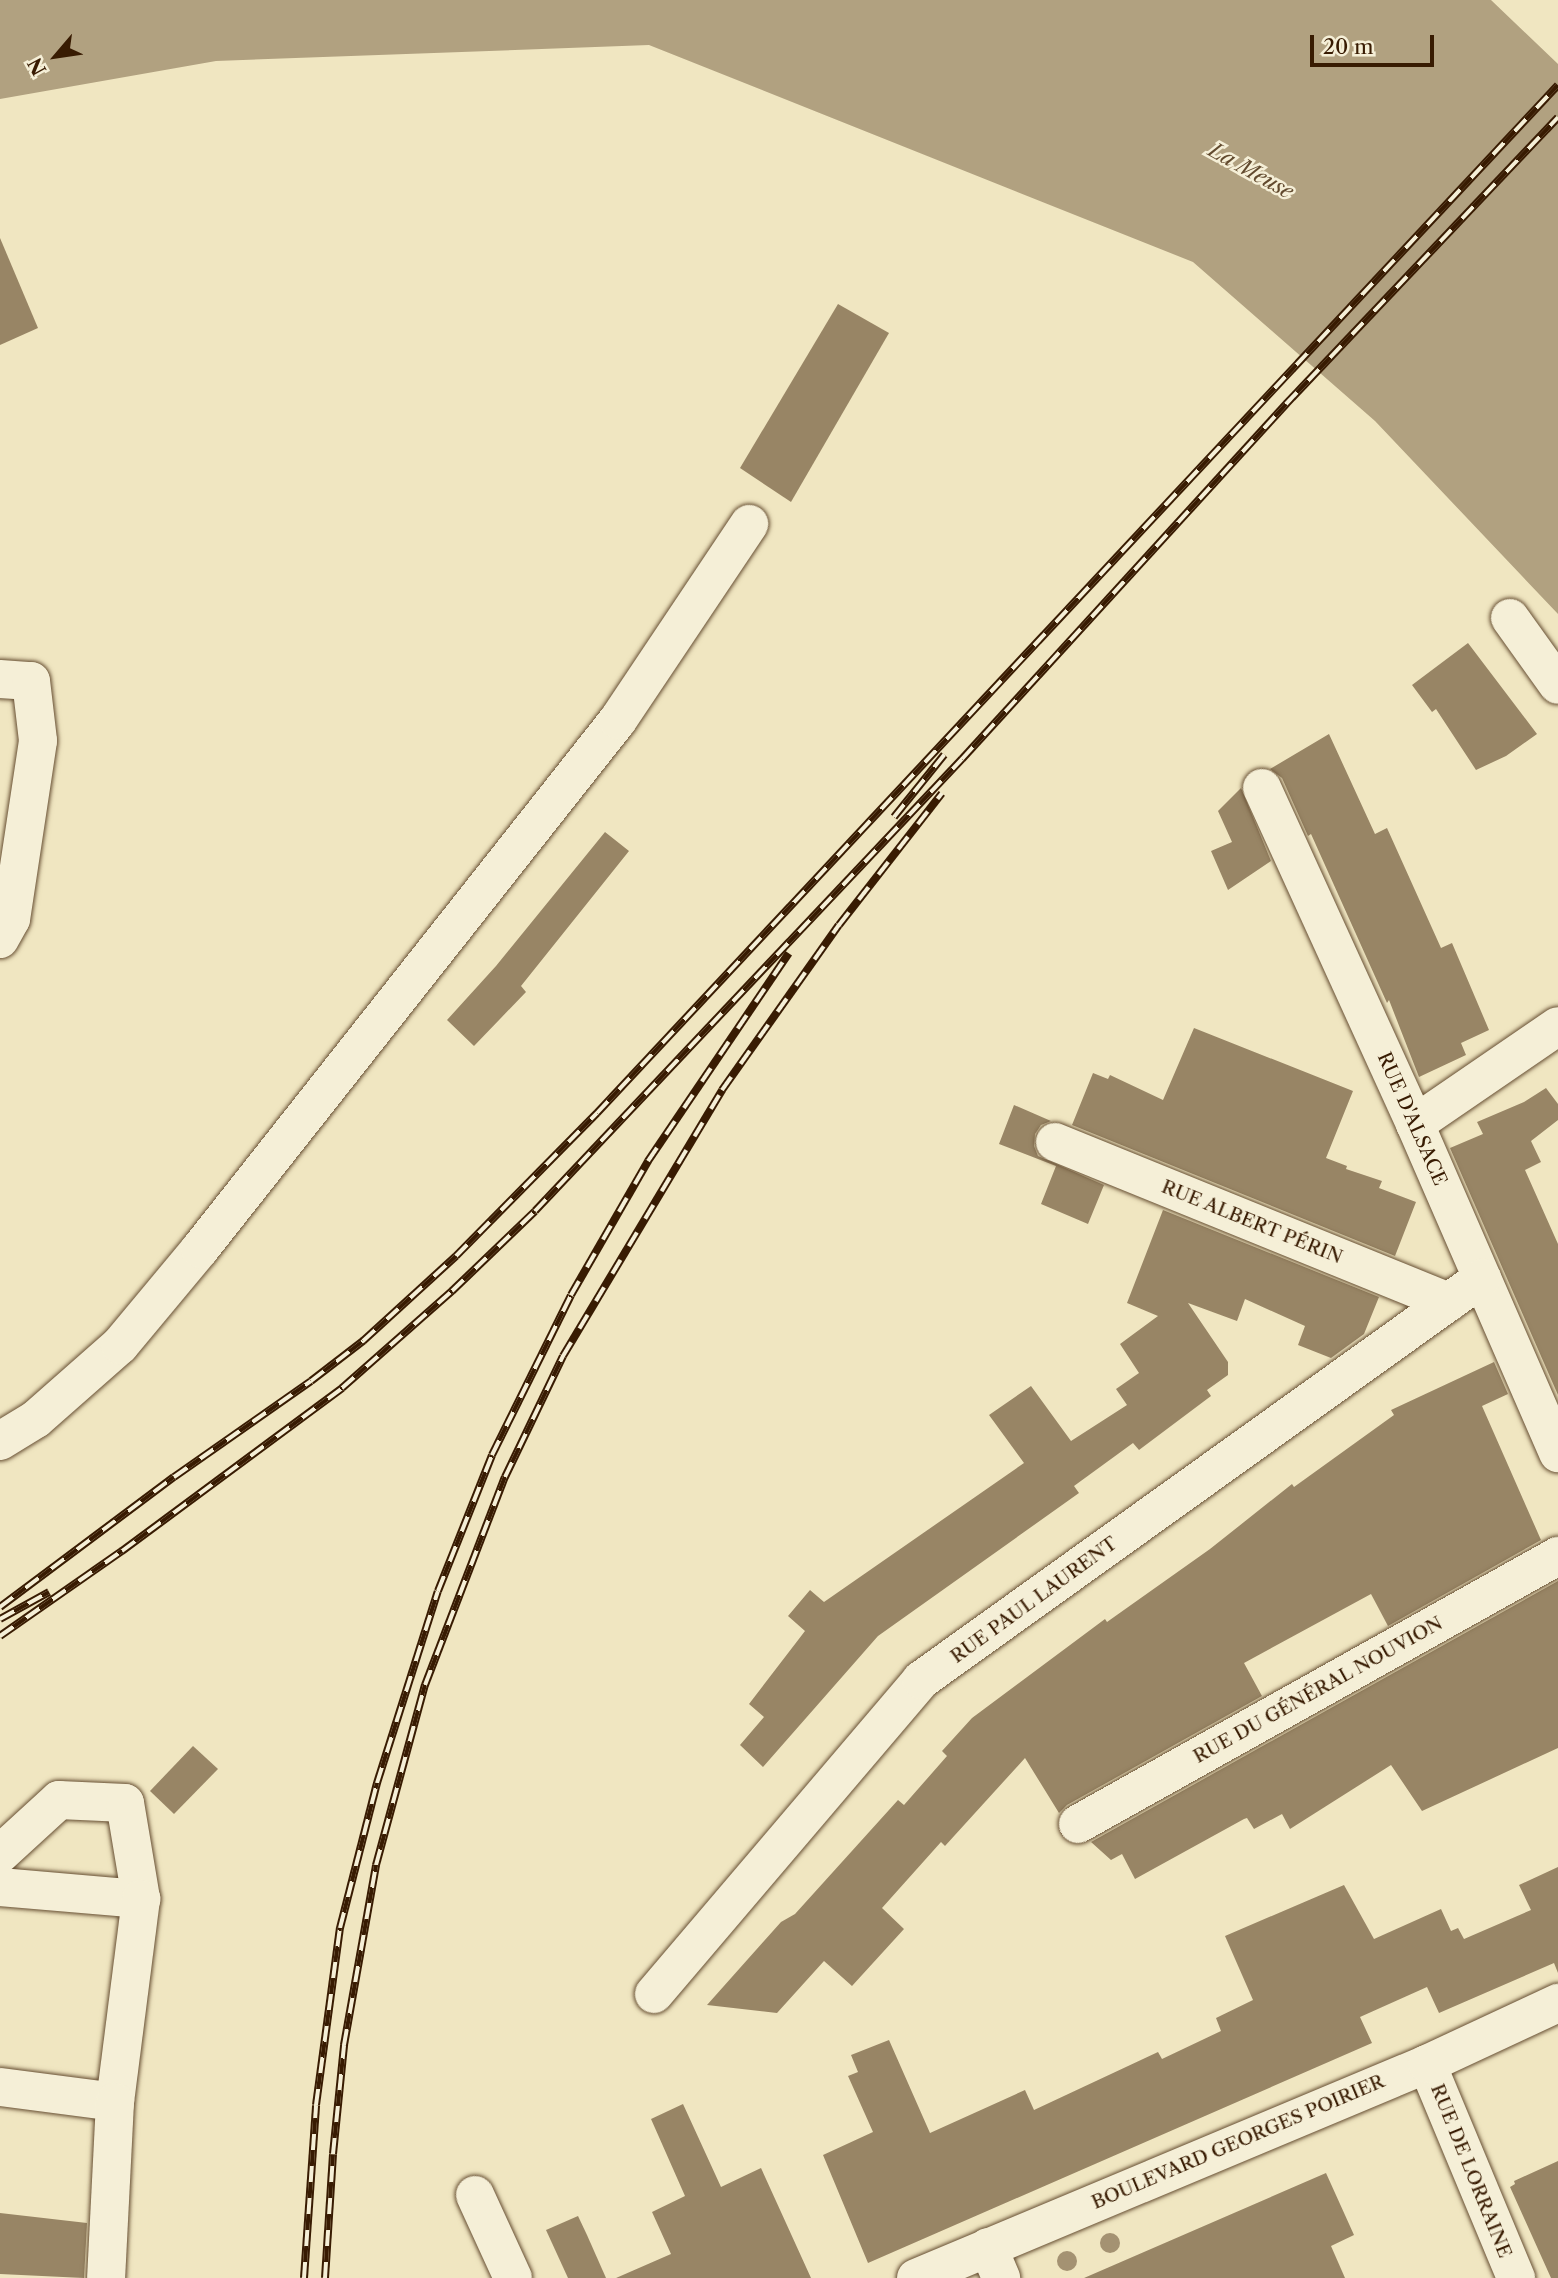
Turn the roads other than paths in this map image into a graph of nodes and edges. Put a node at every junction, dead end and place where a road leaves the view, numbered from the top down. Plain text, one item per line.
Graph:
1 (749, 524) dead end
2 (1510, 618) dead end
3 (0, 679) edge
4 (1558, 685) edge
5 (1262, 788) dead end
6 (0, 939) edge
7 (1558, 1026) edge
8 (1415, 1124) junction
9 (1055, 1142) dead end
10 (1482, 1278) junction
11 (1449, 1302) junction
12 (0, 1441) edge
13 (1558, 1453) edge
14 (1558, 1556) edge
15 (1078, 1824) dead end
16 (0, 1854) edge
17 (0, 1886) edge
18 (141, 1899) junction
19 (654, 1994) dead end
20 (1558, 2003) edge
21 (1427, 2064) junction
22 (0, 2087) edge
23 (115, 2102) junction
24 (475, 2195) dead end
25 (995, 2262) edge
26 (106, 2278) edge
27 (513, 2278) edge
28 (916, 2278) edge
29 (1516, 2278) edge

1 - 12 street
2 - 4 street
3 - 6 street
5 - 8 street, RUE D'ALSACE
7 - 8 street
8 - 10 street, RUE D'ALSACE
9 - 11 street, RUE ALBERT PÉRIN
10 - 11 street, RUE PAUL LAURENT
10 - 13 street, RUE D'ALSACE
11 - 19 street, RUE PAUL LAURENT
14 - 15 street, RUE DU GÉNÉRAL NOUVION
16 - 18 street
17 - 18 street
18 - 23 street
20 - 21 street, BOULEVARD GEORGES POIRIER
21 - 25 street, BOULEVARD GEORGES POIRIER
21 - 29 street, RUE DE LORRAINE
22 - 23 street
23 - 26 street
24 - 27 street
25 - 28 street, BOULEVARD GEORGES POIRIER

